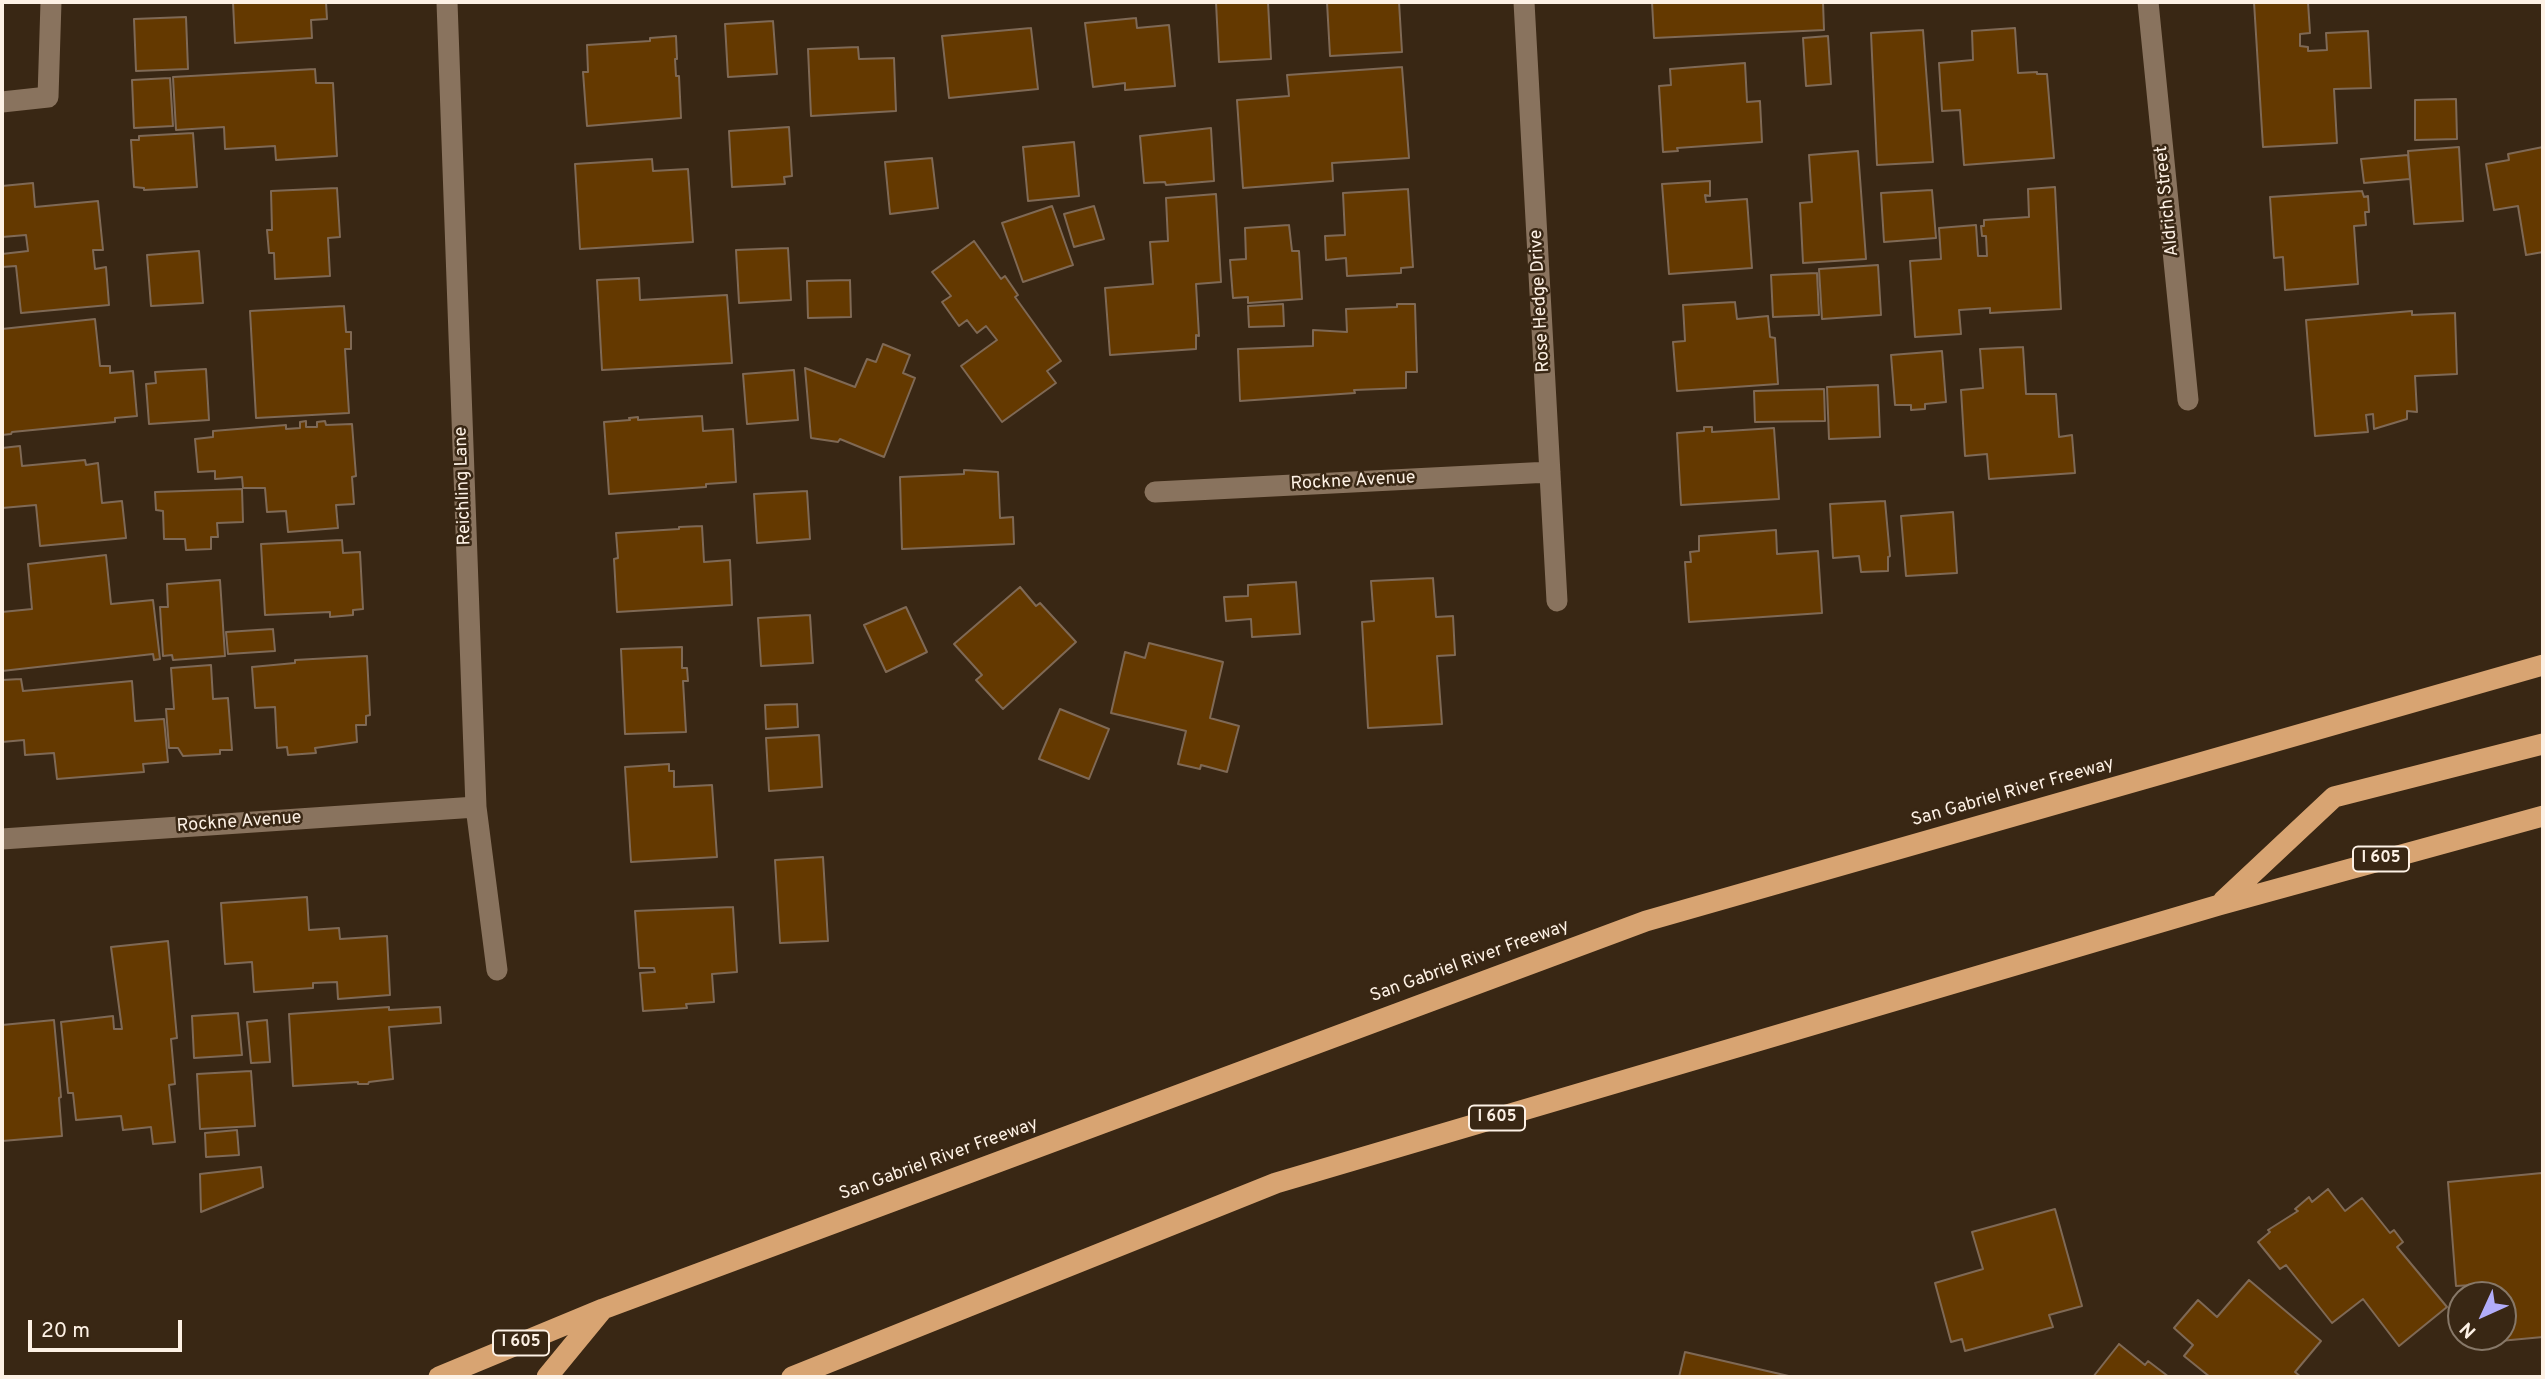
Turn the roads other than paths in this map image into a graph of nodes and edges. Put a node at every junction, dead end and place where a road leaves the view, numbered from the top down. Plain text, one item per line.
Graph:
1 (51, 2) edge
2 (447, 2) edge
3 (1524, 2) edge
4 (2148, 2) edge
5 (2, 102) edge
6 (2188, 400) dead end
7 (1550, 472) junction
8 (1155, 492) dead end
9 (1557, 601) dead end
10 (2543, 665) edge
11 (2543, 744) edge
12 (476, 807) junction
13 (2543, 816) edge
14 (2, 839) edge
15 (2219, 905) junction
16 (496, 970) dead end
17 (603, 1309) junction
18 (439, 1377) edge
19 (547, 1377) edge
20 (792, 1377) edge

1 - 5 street
2 - 12 street, Reichling Lane
3 - 7 street, Rose Hedge Drive
4 - 6 street, Aldrich Street
7 - 8 street, Rockne Avenue
7 - 9 street, Rose Hedge Drive
10 - 17 highway, San Gabriel River Freeway / I 605
11 - 15 highway
12 - 14 street, Rockne Avenue
12 - 16 street, Reichling Lane
13 - 15 highway, I 605
15 - 20 highway, I 605
17 - 18 highway, San Gabriel River Freeway / I 605
17 - 19 highway

